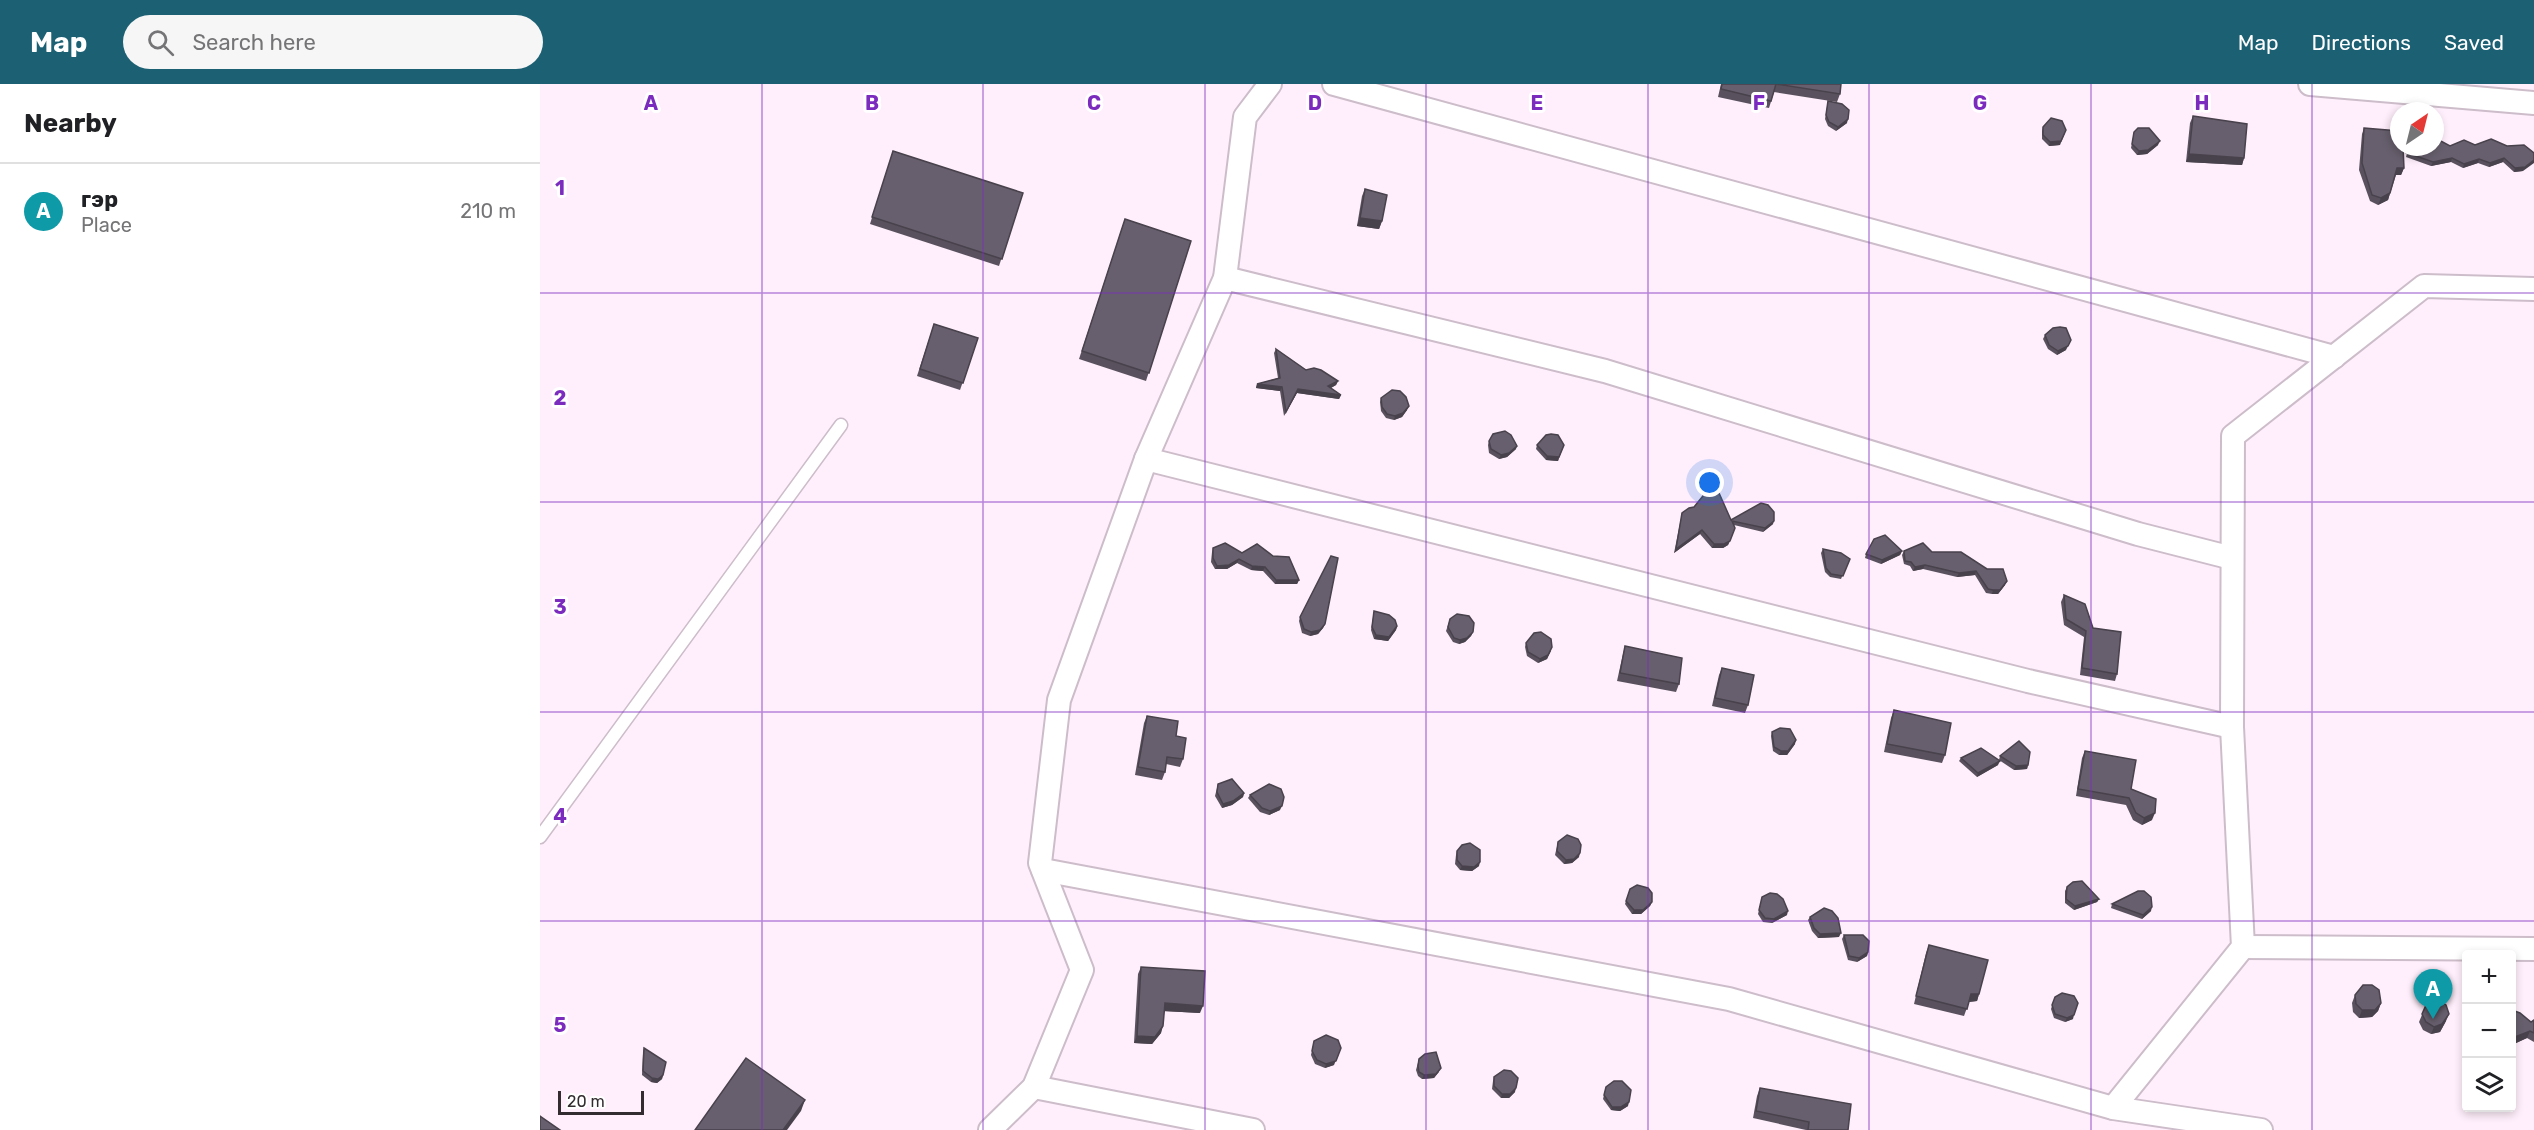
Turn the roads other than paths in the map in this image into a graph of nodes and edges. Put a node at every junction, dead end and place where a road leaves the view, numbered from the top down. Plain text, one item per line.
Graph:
1 (1270, 84) edge
2 (1334, 84) edge
3 (2310, 84) edge
4 (2534, 103) edge
5 (1225, 278) junction
6 (2534, 290) edge
7 (2334, 357) junction
8 (841, 425) dead end
9 (1146, 459) junction
10 (2232, 558) junction
11 (2232, 726) junction
12 (540, 837) edge
13 (1043, 870) junction
14 (2243, 947) junction
15 (2534, 949) edge
16 (1034, 1087) junction
17 (2113, 1108) junction
18 (990, 1130) edge
19 (1253, 1130) edge
20 (2261, 1130) edge

1 - 5 street
2 - 7 street
3 - 4 street
5 - 9 street
5 - 10 street
6 - 7 street
7 - 10 street
8 - 12 lane
9 - 11 street
9 - 13 street
10 - 11 street
11 - 14 street
13 - 16 street
13 - 17 street
14 - 15 street
14 - 17 street
16 - 18 street
16 - 19 street
17 - 20 street

